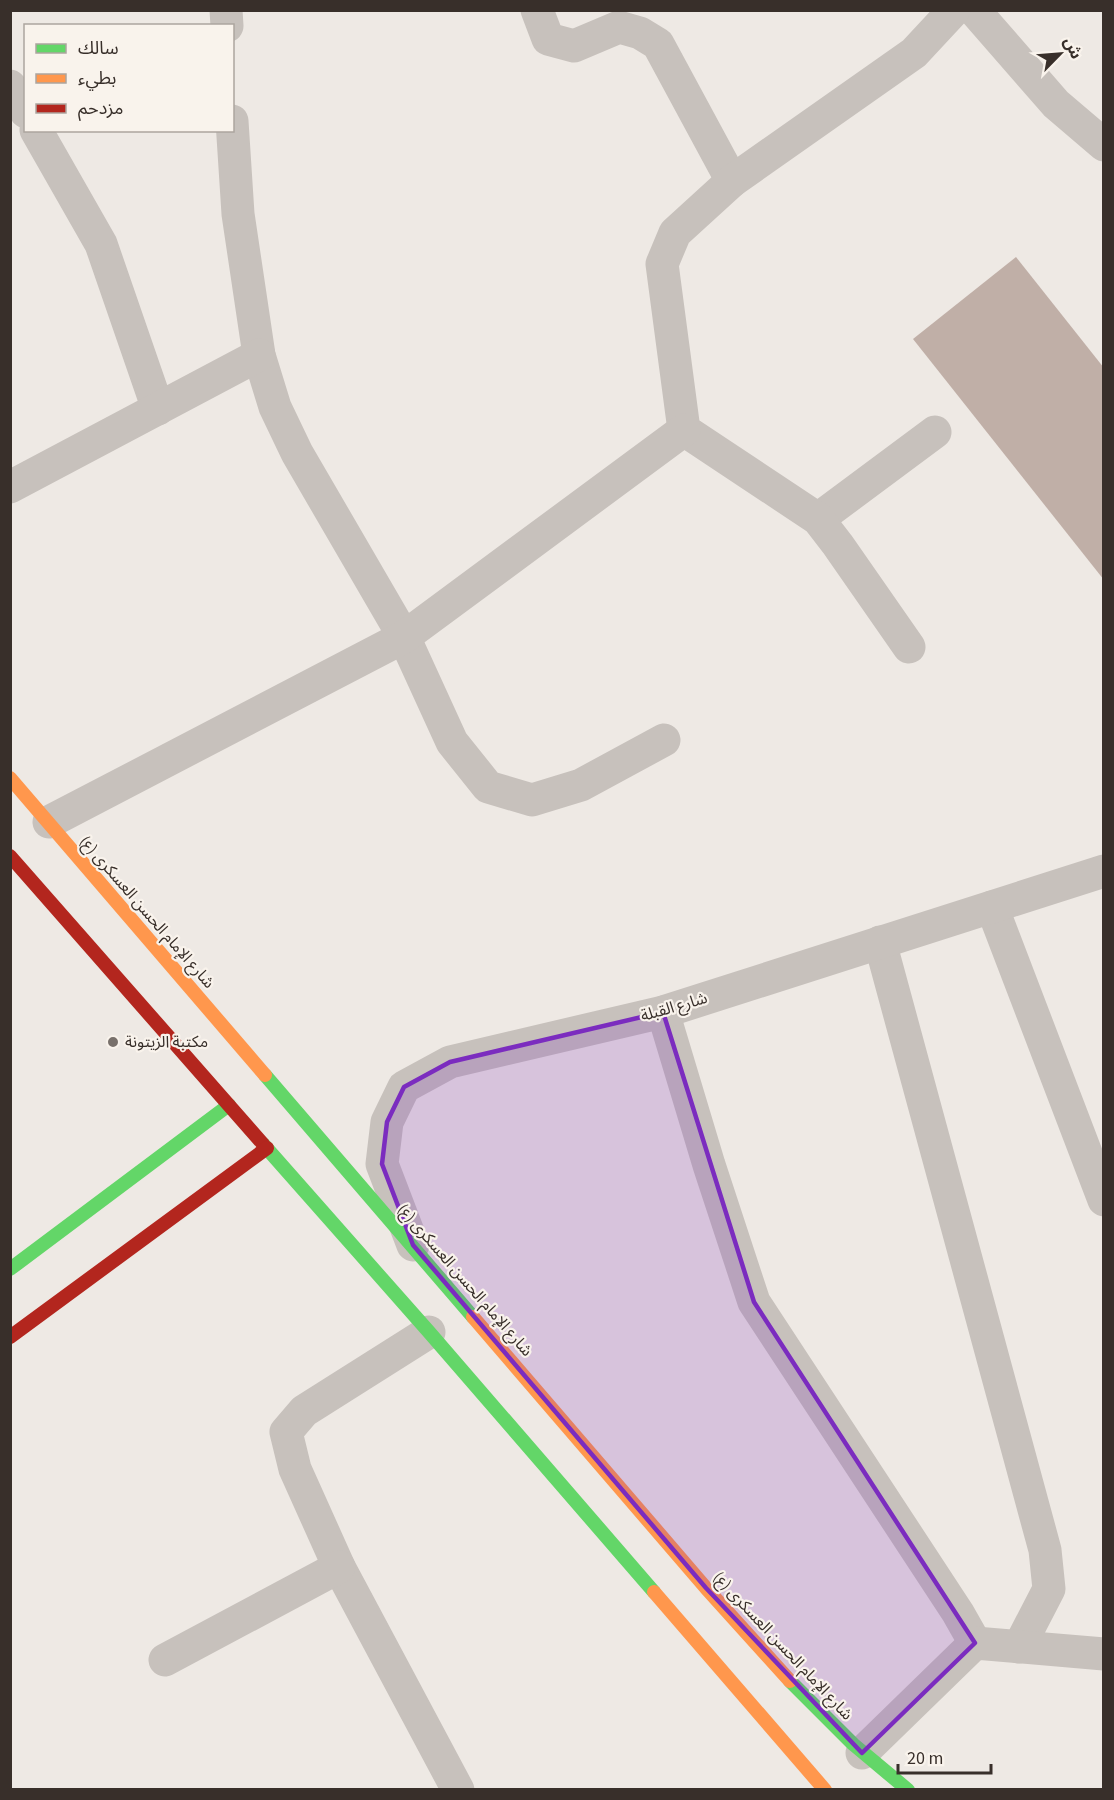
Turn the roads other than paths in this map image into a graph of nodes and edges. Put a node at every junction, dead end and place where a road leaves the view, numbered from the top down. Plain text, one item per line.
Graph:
1 (537, 10) edge
2 (954, 10) edge
3 (974, 10) edge
4 (10, 86) edge
5 (24, 109) edge
6 (37, 132) edge
7 (233, 132) edge
8 (1104, 145) edge
9 (732, 181) junction
10 (259, 355) junction
11 (158, 409) junction
12 (684, 430) junction
13 (935, 432) dead end
14 (10, 487) edge
15 (818, 519) junction
16 (404, 637) junction
17 (909, 647) dead end
18 (664, 740) dead end
19 (10, 778) edge
20 (49, 822) junction
21 (10, 856) edge
22 (1104, 871) edge
23 (992, 907) junction
24 (880, 942) junction
25 (663, 1012) junction
26 (229, 1105) junction
27 (267, 1148) junction
28 (1104, 1200) edge
29 (413, 1245) junction
30 (10, 1269) edge
31 (429, 1332) junction
32 (10, 1338) edge
33 (339, 1567) junction
34 (975, 1643) junction
35 (1019, 1647) junction
36 (1104, 1654) edge
37 (165, 1660) dead end
38 (862, 1753) junction
39 (459, 1790) edge
40 (825, 1790) edge
41 (908, 1790) edge

1 - 9 street
2 - 9 street
3 - 8 street
4 - 5 street
6 - 11 street
7 - 10 street
9 - 12 street
10 - 11 street
10 - 16 street
11 - 14 street
12 - 15 street
12 - 16 street
13 - 15 street
15 - 17 street
16 - 18 street
16 - 20 street
19 - 20 main road, شارع الإمام الحسن العسکری (ع)
20 - 29 main road, شارع الإمام الحسن العسکری (ع)
21 - 26 main road
22 - 23 street, شارع القبلة
23 - 24 street, شارع القبلة
23 - 28 street
24 - 25 street, شارع القبلة
24 - 35 street
25 - 29 street, شارع القبلة
25 - 34 street
26 - 27 main road
26 - 30 main road
27 - 31 main road
27 - 32 main road
29 - 38 main road, شارع الإمام الحسن العسکری (ع)
31 - 33 street
31 - 40 main road
33 - 37 street
33 - 39 street
34 - 35 street
34 - 38 street
35 - 36 street
38 - 41 main road, شارع الإمام الحسن العسکری (ع)

